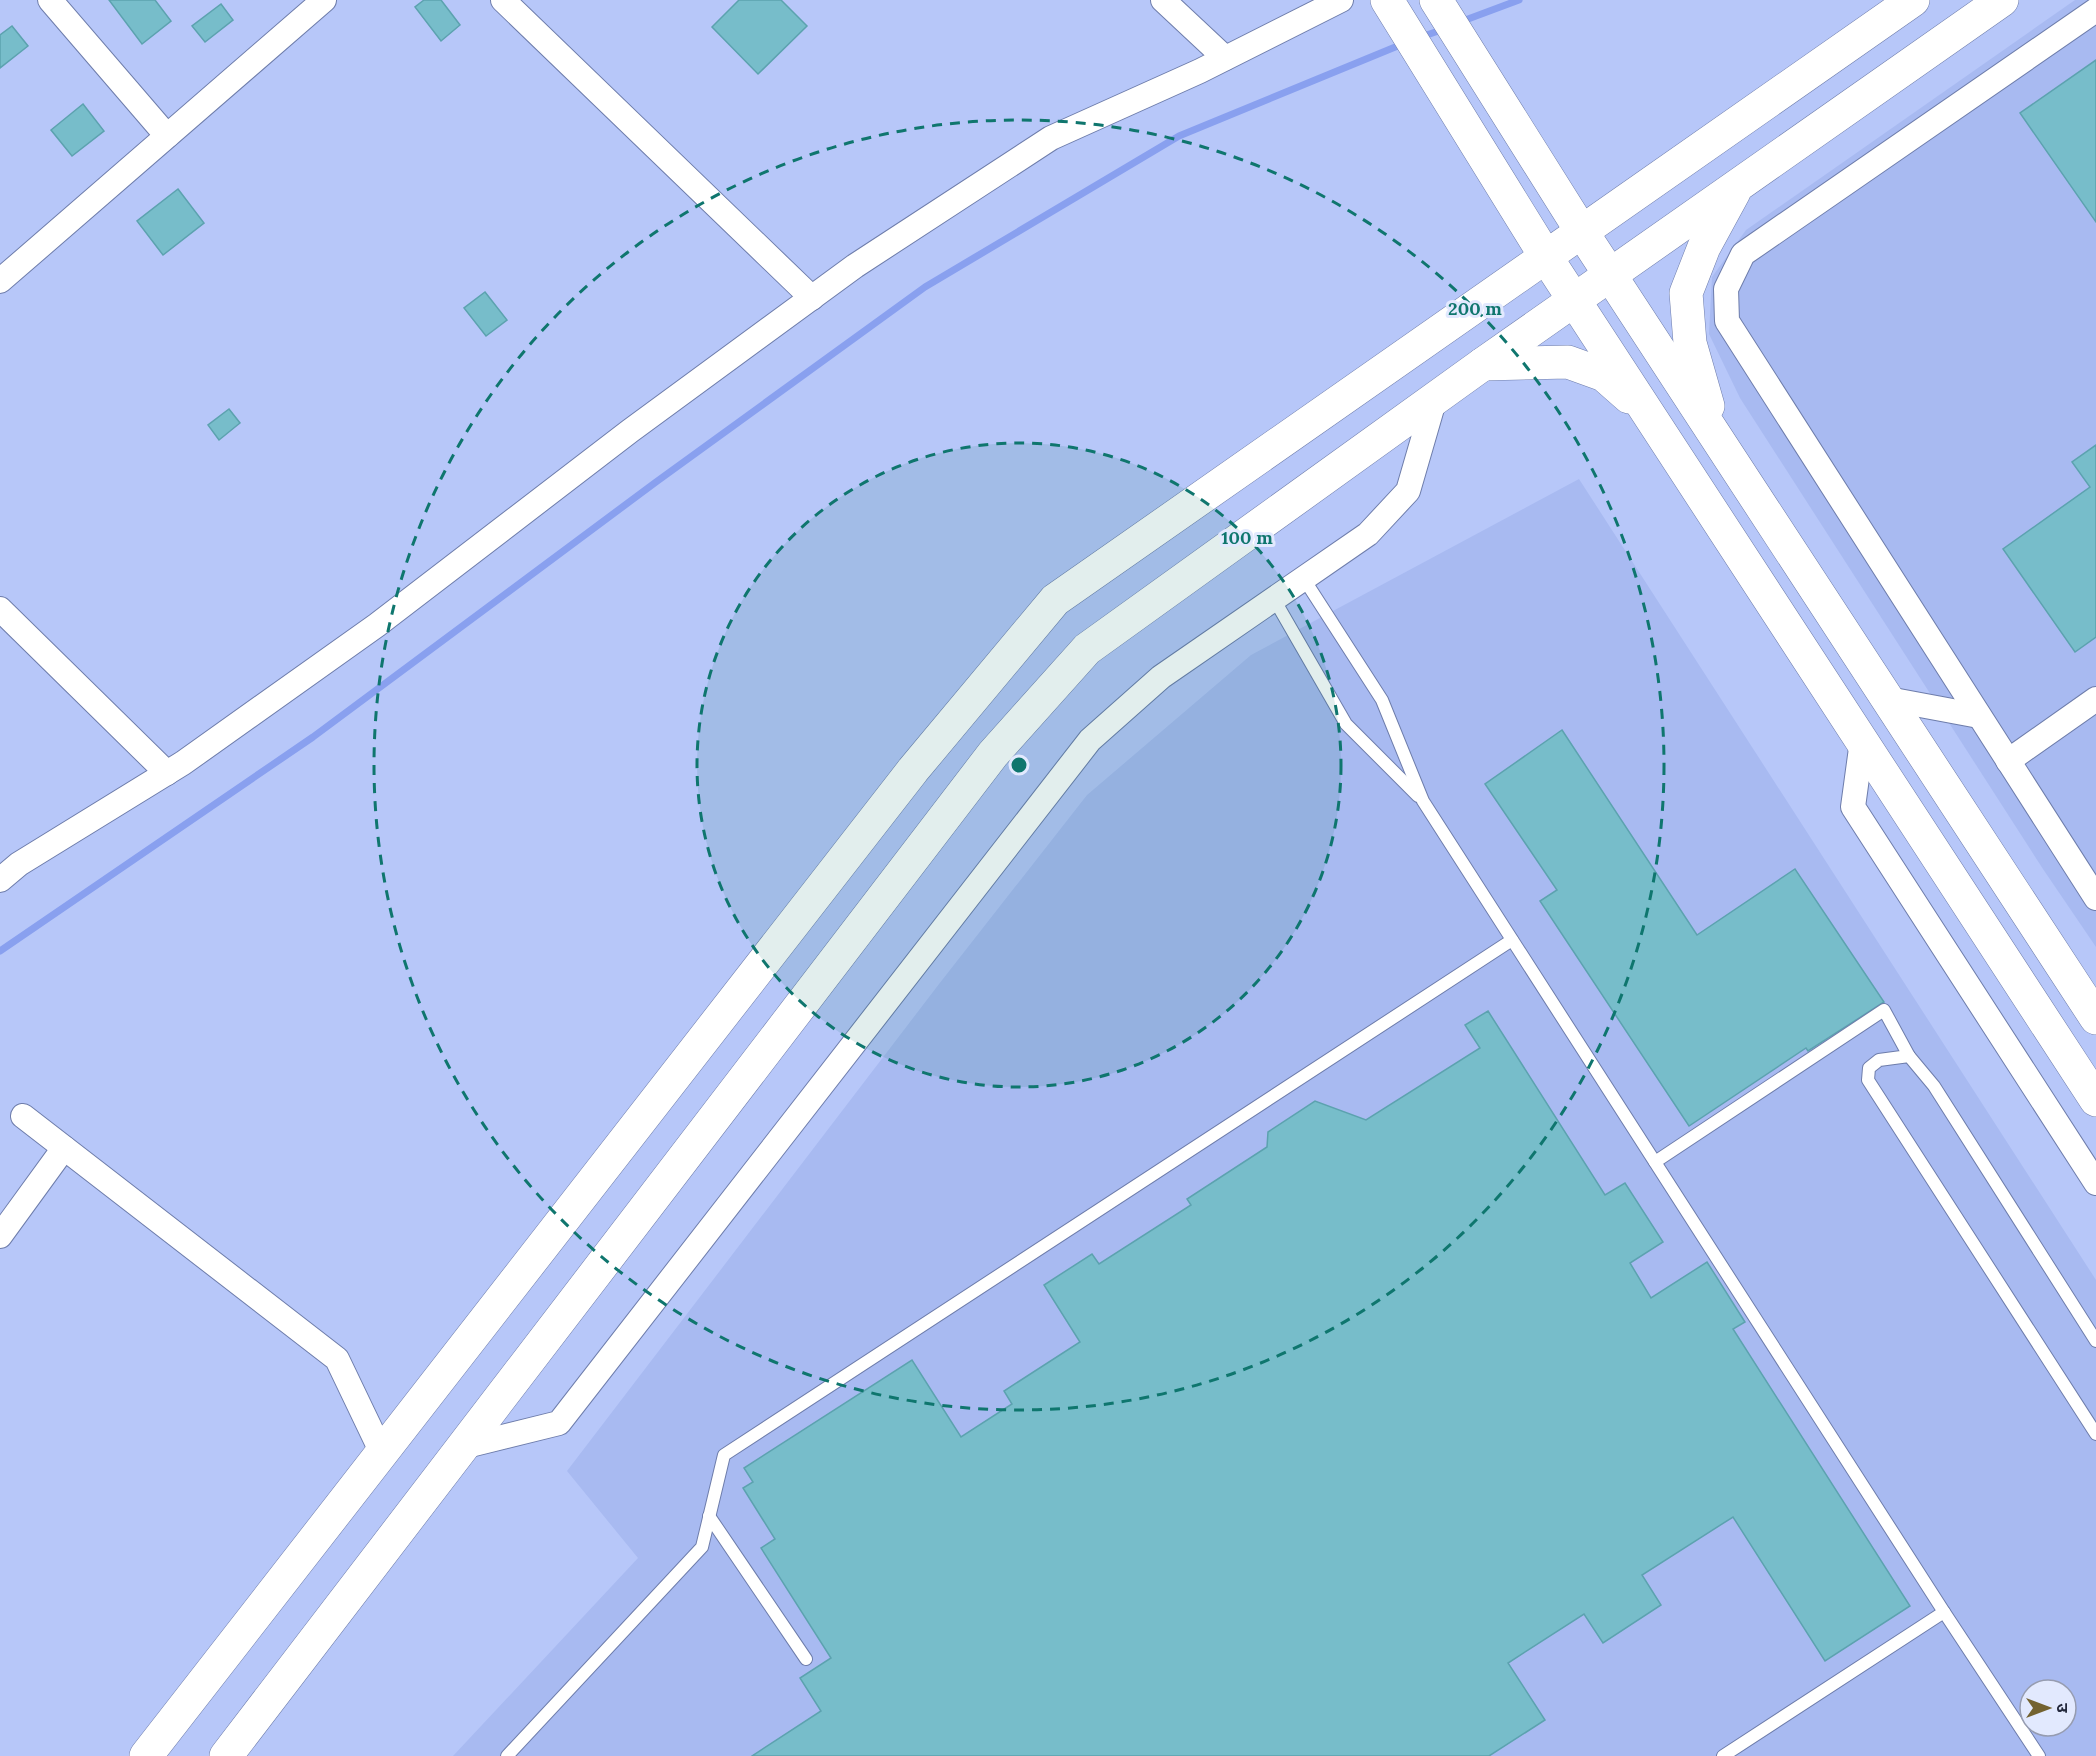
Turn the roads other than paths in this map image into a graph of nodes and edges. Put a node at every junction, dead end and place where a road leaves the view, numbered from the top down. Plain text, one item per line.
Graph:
1 (50, 0) edge
2 (324, 0) edge
3 (503, 0) edge
4 (1163, 0) edge
5 (1341, 0) edge
6 (1436, 0) edge
7 (1913, 0) edge
8 (2002, 0) edge
9 (1389, 2) edge
10 (2096, 10) edge
11 (1225, 58) junction
12 (167, 136) junction
13 (1737, 186) junction
14 (1582, 232) junction
15 (1546, 257) junction
16 (1611, 274) junction
17 (0, 281) edge
18 (812, 298) junction
19 (1574, 300) junction
20 (1483, 364) junction
21 (1435, 398) junction
22 (1648, 414) junction
23 (1719, 440) junction
24 (1304, 579) junction
25 (1274, 599) junction
26 (0, 609) edge
27 (1888, 699) junction
28 (2096, 699) edge
29 (1979, 716) junction
30 (1862, 741) junction
31 (2008, 761) junction
32 (167, 773) junction
33 (1423, 801) junction
34 (0, 880) edge
35 (2096, 898) edge
36 (1512, 939) junction
37 (2096, 1018) edge
38 (1909, 1056) junction
39 (2096, 1100) edge
40 (23, 1116) dead end
41 (64, 1148) junction
42 (1655, 1162) junction
43 (2096, 1183) edge
44 (0, 1236) edge
45 (2096, 1341) edge
46 (2096, 1434) edge
47 (462, 1447) junction
48 (382, 1453) junction
49 (709, 1516) junction
50 (1944, 1612) junction
51 (806, 1659) dead end
52 (146, 1756) edge
53 (226, 1756) edge
54 (507, 1756) edge
55 (1723, 1756) edge
56 (2039, 1756) edge

1 - 12 street
2 - 12 street
3 - 18 street
4 - 11 street
5 - 11 street
6 - 14 main road
7 - 14 main road
8 - 13 main road
9 - 15 main road
10 - 29 street
11 - 18 street
12 - 17 street
13 - 16 main road
13 - 23 main road
14 - 15 main road
14 - 16 main road
15 - 19 main road
15 - 48 main road
16 - 19 main road
16 - 23 main road
18 - 32 street
19 - 20 main road
19 - 22 main road
20 - 21 main road
20 - 22 main road
21 - 24 street
21 - 47 main road
22 - 30 main road
23 - 27 main road
24 - 25 street
24 - 33 lane
25 - 33 lane
25 - 47 street
26 - 32 street
27 - 29 street
27 - 37 main road
28 - 31 street
29 - 31 street
30 - 39 main road
30 - 43 street
31 - 35 street
32 - 34 street
33 - 36 lane
36 - 42 lane
36 - 49 lane
38 - 42 lane
38 - 45 lane
38 - 46 lane
40 - 41 street
41 - 44 street
41 - 48 street
42 - 50 lane
47 - 53 main road
48 - 52 main road
49 - 51 lane
49 - 54 lane
50 - 55 lane
50 - 56 lane

